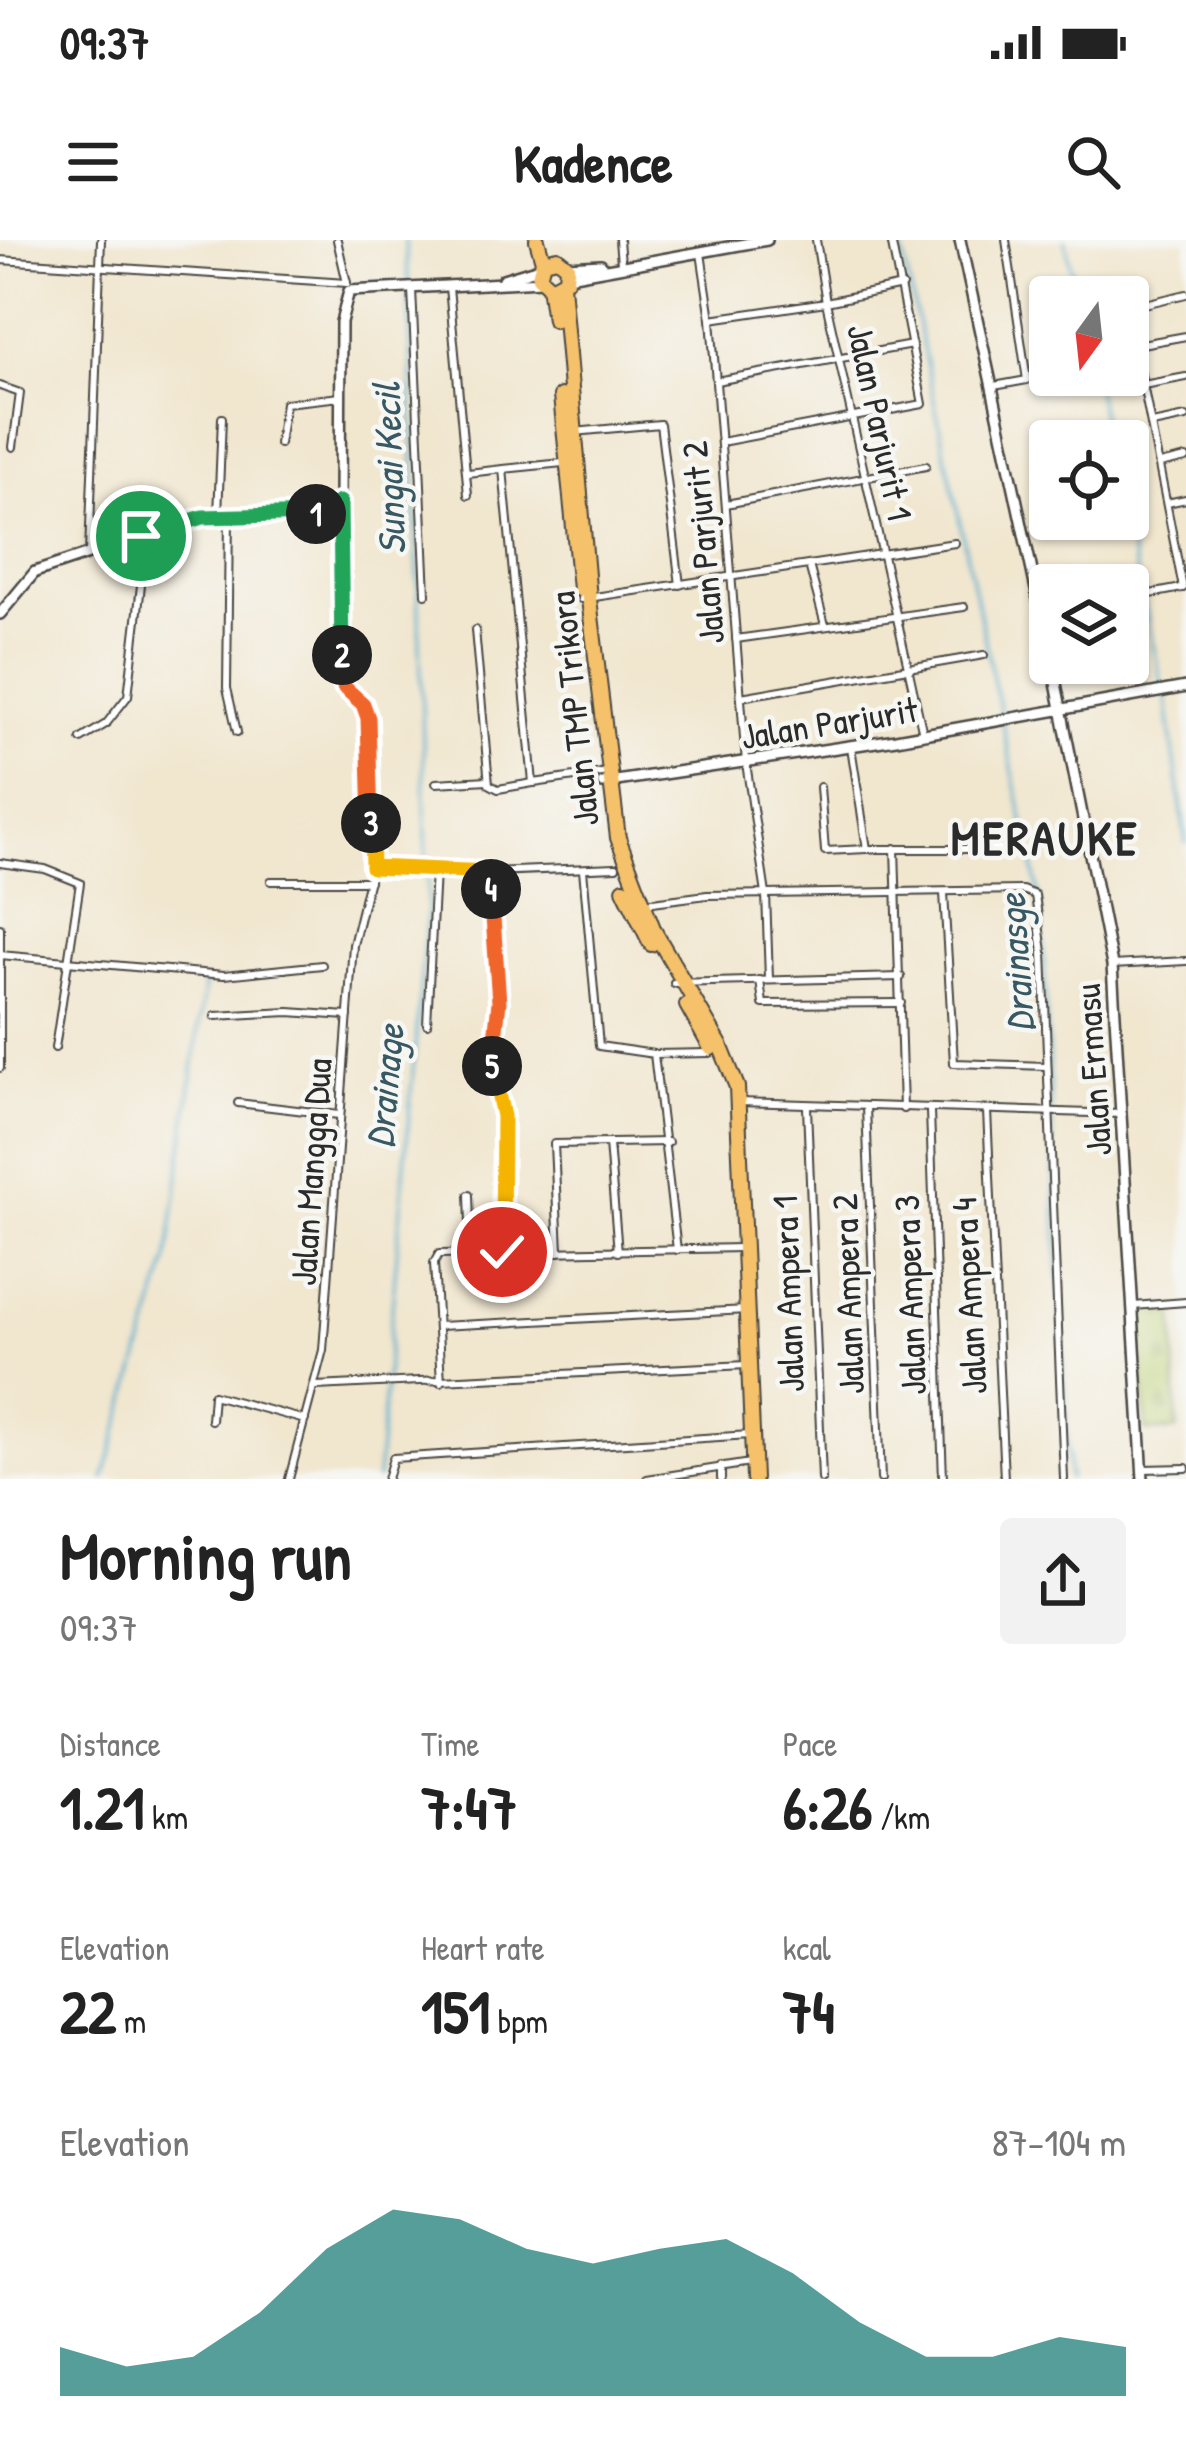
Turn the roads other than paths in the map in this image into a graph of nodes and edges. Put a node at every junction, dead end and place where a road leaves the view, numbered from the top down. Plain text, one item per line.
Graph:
1 (101, 240) edge
2 (337, 240) edge
3 (537, 240) edge
4 (549, 240) edge
5 (619, 240) edge
6 (767, 240) edge
7 (816, 240) edge
8 (891, 240) edge
9 (960, 240) edge
10 (1006, 240) edge
11 (701, 252) junction
12 (0, 260) edge
13 (621, 262) junction
14 (98, 267) junction
15 (553, 272) junction
16 (902, 286) junction
17 (348, 287) junction
18 (449, 287) junction
19 (409, 289) junction
20 (1186, 294) edge
21 (1149, 301) edge
22 (826, 302) junction
23 (711, 319) junction
24 (1186, 336) edge
25 (1149, 343) edge
26 (912, 345) junction
27 (839, 359) junction
28 (1186, 376) edge
29 (716, 381) junction
30 (1149, 384) edge
31 (0, 386) edge
32 (992, 386) junction
33 (1146, 396) edge
34 (340, 398) junction
35 (1186, 417) edge
36 (221, 418) dead end
37 (853, 418) junction
38 (1152, 424) junction
39 (572, 440) junction
40 (721, 442) junction
41 (279, 444) dead end
42 (13, 447) dead end
43 (1186, 458) edge
44 (567, 462) junction
45 (1160, 464) junction
46 (926, 466) dead end
47 (503, 469) junction
48 (468, 473) junction
49 (867, 476) junction
50 (468, 495) dead end
51 (1186, 499) edge
52 (340, 502) junction
53 (1167, 503) junction
54 (726, 504) junction
55 (223, 515) junction
56 (147, 534) junction
57 (1186, 542) edge
58 (955, 543) dead end
59 (1175, 544) junction
60 (881, 553) junction
61 (89, 554) junction
62 (809, 563) junction
63 (1030, 564) edge
64 (731, 575) junction
65 (680, 585) junction
66 (1184, 588) edge
67 (426, 594) dead end
68 (1150, 594) dead end
69 (585, 599) junction
70 (964, 607) dead end
71 (0, 614) edge
72 (897, 614) junction
73 (825, 626) junction
74 (475, 630) dead end
75 (736, 639) junction
76 (984, 655) dead end
77 (910, 670) junction
78 (1056, 684) edge
79 (1186, 687) edge
80 (741, 697) junction
81 (1062, 711) junction
82 (237, 733) dead end
83 (923, 734) junction
84 (81, 739) dead end
85 (851, 746) junction
86 (746, 764) junction
87 (488, 780) junction
88 (606, 780) junction
89 (436, 783) dead end
90 (533, 783) junction
91 (820, 787) dead end
92 (895, 848) junction
93 (867, 849) junction
94 (1018, 849) dead end
95 (0, 863) edge
96 (372, 867) junction
97 (616, 867) junction
98 (583, 869) junction
99 (433, 871) junction
100 (490, 872) junction
101 (271, 881) dead end
102 (369, 881) junction
103 (899, 893) junction
104 (944, 893) junction
105 (766, 894) junction
106 (641, 903) junction
107 (0, 928) edge
108 (1, 955) edge
109 (70, 961) junction
110 (1186, 961) edge
111 (322, 965) dead end
112 (1112, 965) junction
113 (901, 976) junction
114 (765, 979) junction
115 (679, 983) junction
116 (901, 1003) junction
117 (215, 1016) dead end
118 (348, 1016) junction
119 (427, 1024) dead end
120 (56, 1048) dead end
121 (714, 1053) junction
122 (654, 1054) junction
123 (1046, 1066) junction
124 (0, 1068) edge
125 (736, 1101) junction
126 (238, 1103) dead end
127 (807, 1107) junction
128 (866, 1107) junction
129 (903, 1108) junction
130 (930, 1110) junction
131 (987, 1111) junction
132 (1046, 1113) junction
133 (1124, 1114) junction
134 (339, 1115) junction
135 (668, 1142) junction
136 (609, 1144) junction
137 (469, 1195) dead end
138 (745, 1248) junction
139 (677, 1250) junction
140 (471, 1252) junction
141 (502, 1252) junction
142 (559, 1252) junction
143 (618, 1252) junction
144 (1186, 1302) edge
145 (1132, 1306) junction
146 (748, 1310) junction
147 (439, 1325) junction
148 (750, 1365) junction
149 (441, 1382) junction
150 (315, 1386) junction
151 (211, 1420) dead end
152 (305, 1420) junction
153 (753, 1435) junction
154 (721, 1466) junction
155 (1183, 1468) edge
156 (754, 1471) edge
157 (1143, 1474) edge
158 (289, 1479) edge
159 (387, 1479) edge
160 (647, 1479) edge
161 (721, 1479) edge
162 (822, 1479) edge
163 (881, 1479) edge
164 (943, 1479) edge
165 (1004, 1479) edge
166 (1064, 1479) edge
167 (1180, 1479) edge

1 - 14 street
2 - 17 street
3 - 15 highway
4 - 15 highway
5 - 13 street
6 - 11 street
7 - 22 street
8 - 16 street
9 - 32 street, Jalan Ermasu
10 - 32 street
11 - 13 street
11 - 23 street
12 - 14 street
13 - 15 street
14 - 17 street
14 - 61 street
15 - 18 street
15 - 39 highway, Jalan TMP Trikora
16 - 22 street
16 - 26 street
17 - 19 street
17 - 34 street
18 - 19 street
18 - 48 street
19 - 67 street
20 - 21 street
22 - 23 street, Jalan Parjurit 1
22 - 27 street, Jalan Parjurit 1
23 - 29 street, Jalan Parjurit 2
24 - 25 street
26 - 27 street
26 - 37 street
27 - 29 street
27 - 37 street, Jalan Parjurit 1
28 - 30 street
29 - 40 street, Jalan Parjurit 2
31 - 42 street
32 - 63 street, Jalan Ermasu
33 - 38 street
34 - 41 street
34 - 52 street
35 - 38 street
36 - 55 street
37 - 40 street
37 - 49 street, Jalan Parjurit 1
38 - 45 street
39 - 44 highway, Jalan TMP Trikora
39 - 65 street
39 - 69 highway, Jalan TMP Trikora
40 - 54 street, Jalan Parjurit 2
43 - 45 street
44 - 47 street
44 - 69 highway, Jalan TMP Trikora
45 - 53 street
46 - 49 street
47 - 48 street
47 - 90 street
48 - 50 street
49 - 54 street
49 - 60 street, Jalan Parjurit 1
51 - 53 street
52 - 55 street
52 - 96 street, Jalan Mangga Dua
53 - 59 street
54 - 64 street, Jalan Parjurit 2
55 - 56 street
55 - 82 street
56 - 61 street
56 - 84 street
57 - 59 street
58 - 60 street
59 - 66 street
60 - 62 street
60 - 72 street, Jalan Parjurit 1
61 - 71 street
62 - 64 street
62 - 73 street
64 - 65 street
64 - 75 street, Jalan Parjurit 2
65 - 69 street
66 - 68 street
69 - 88 highway, Jalan TMP Trikora
69 - 88 highway, Jalan TMP Trikora
70 - 72 street
72 - 73 street
72 - 77 street, Jalan Parjurit 1
73 - 75 street
74 - 87 street
75 - 80 street, Jalan Parjurit 2
76 - 77 street
77 - 80 street
77 - 83 street, Jalan Parjurit 1
78 - 81 street, Jalan Ermasu
79 - 81 street, Jalan Parjurit
80 - 86 street, Jalan Parjurit 2
81 - 83 street, Jalan Parjurit
81 - 112 street, Jalan Ermasu
83 - 85 street, Jalan Parjurit
85 - 86 street, Jalan Parjurit
85 - 93 street
86 - 88 street, Jalan Parjurit
86 - 105 street, Jalan Parjurit 2
87 - 89 street
87 - 90 street
88 - 90 street
88 - 97 highway, Jalan TMP Trikora
88 - 106 highway, Jalan TMP Trikora
91 - 93 street
92 - 93 street
92 - 94 street
92 - 103 street
95 - 109 street
96 - 99 street
96 - 102 street, Jalan Mangga Dua
97 - 98 street
97 - 115 highway, Jalan TMP Trikora
98 - 100 street
98 - 122 street
99 - 100 street
99 - 119 street
100 - 141 street
101 - 102 street
102 - 118 street, Jalan Mangga Dua
103 - 104 street
103 - 105 street
103 - 113 street
104 - 123 street
104 - 123 street
105 - 106 street
105 - 114 street, Jalan Parjurit 2
106 - 115 highway, Jalan TMP Trikora
107 - 108 street
108 - 109 street
108 - 124 street
109 - 111 street
109 - 120 street
110 - 112 street
112 - 133 street, Jalan Ermasu
113 - 114 street
113 - 116 street
114 - 115 street
114 - 116 street
115 - 121 highway, Jalan TMP Trikora
115 - 125 highway, Jalan TMP Trikora
116 - 129 street
117 - 118 street
118 - 134 street, Jalan Mangga Dua
121 - 122 street
121 - 125 highway, Jalan TMP Trikora
122 - 135 street
123 - 132 street
125 - 127 street
125 - 138 highway, Jalan TMP Trikora
126 - 134 street
127 - 128 street
127 - 162 street, Jalan Ampera 1
128 - 129 street
128 - 163 street, Jalan Ampera 2
129 - 130 street
130 - 131 street
130 - 164 street, Jalan Ampera 3
131 - 132 street
131 - 165 street, Jalan Ampera 4
132 - 133 street
132 - 166 street
133 - 145 street, Jalan Ermasu
134 - 150 street, Jalan Mangga Dua
135 - 136 street
135 - 139 street
136 - 142 street
136 - 143 street
137 - 140 street
138 - 139 street
138 - 146 highway, Jalan TMP Trikora
139 - 143 street
140 - 141 street
140 - 147 street
141 - 142 street
142 - 143 street
144 - 145 street
145 - 157 street, Jalan Ermasu
146 - 147 street
146 - 148 highway, Jalan TMP Trikora
147 - 149 street
148 - 149 street
148 - 153 highway, Jalan TMP Trikora
149 - 150 street
150 - 152 street, Jalan Mangga Dua
151 - 152 street
152 - 158 street, Jalan Mangga Dua
153 - 156 highway, Jalan TMP Trikora
153 - 159 street
154 - 156 street
154 - 160 street
154 - 161 street
155 - 157 street
155 - 167 street

